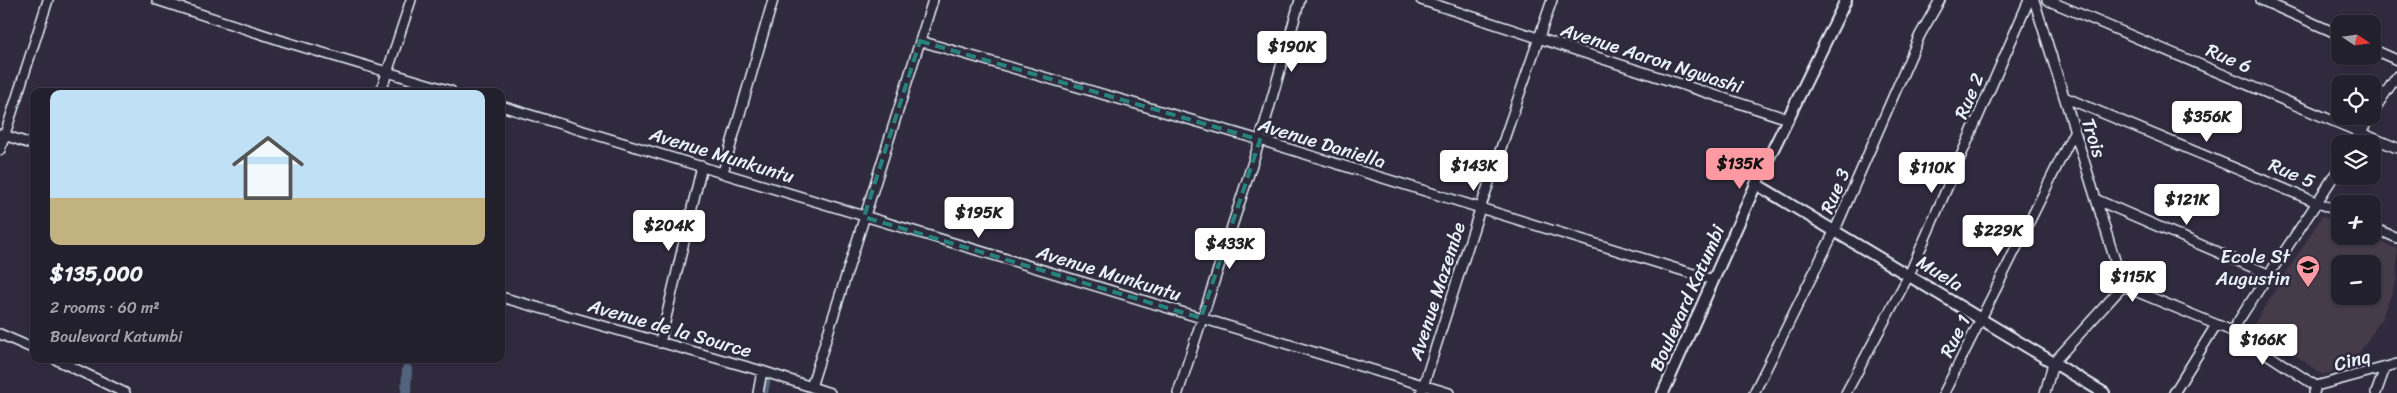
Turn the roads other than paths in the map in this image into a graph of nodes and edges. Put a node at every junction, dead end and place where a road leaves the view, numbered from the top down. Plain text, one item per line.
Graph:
1 (48, 0) edge
2 (157, 0) edge
3 (411, 0) edge
4 (773, 0) edge
5 (933, 0) edge
6 (1300, 0) edge
7 (1420, 0) edge
8 (1552, 0) edge
9 (1846, 0) edge
10 (1940, 0) edge
11 (2029, 0) edge
12 (2034, 0) edge
13 (2047, 0) edge
14 (2261, 0) edge
15 (2331, 31) edge
16 (1539, 38) junction
17 (920, 41) junction
18 (2381, 53) edge
19 (2397, 60) edge
20 (387, 72) junction
21 (2397, 76) edge
22 (382, 88) edge
23 (441, 88) edge
24 (2064, 97) junction
25 (2381, 101) edge
26 (505, 107) edge
27 (1788, 119) junction
28 (2365, 125) edge
29 (2361, 131) junction
30 (2074, 132) junction
31 (3, 134) edge
32 (2359, 135) edge
33 (1260, 140) junction
34 (30, 144) edge
35 (2397, 148) edge
36 (0, 150) edge
37 (702, 166) junction
38 (723, 172) junction
39 (2331, 181) edge
40 (1756, 184) junction
41 (2097, 200) junction
42 (2318, 202) junction
43 (2331, 208) edge
44 (1480, 209) junction
45 (864, 217) junction
46 (1835, 230) junction
47 (2381, 231) edge
48 (2397, 238) edge
49 (2268, 274) junction
50 (1909, 275) junction
51 (1713, 280) junction
52 (2123, 286) junction
53 (505, 297) edge
54 (1201, 318) junction
55 (1981, 320) junction
56 (2216, 325) junction
57 (2232, 331) junction
58 (0, 334) edge
59 (660, 343) junction
60 (30, 347) edge
61 (64, 363) edge
62 (2053, 363) junction
63 (2397, 364) edge
64 (2385, 368) junction
65 (762, 371) junction
66 (811, 387) junction
67 (1422, 389) edge
68 (2315, 390) edge
69 (125, 393) edge
70 (758, 393) edge
71 (830, 393) edge
72 (1178, 393) edge
73 (1449, 393) edge
74 (1663, 393) edge
75 (1754, 393) edge
76 (1846, 393) edge
77 (1944, 393) edge
78 (2045, 393) edge
79 (2104, 393) edge
80 (2174, 393) edge
81 (2376, 393) edge

1 - 31 street
2 - 20 street
3 - 20 street
4 - 38 street
5 - 17 street
6 - 33 street
7 - 16 street, Avenue Aaron Ngwashi
8 - 16 street, Avenue Mazembe
9 - 27 street, Boulevard Katumbi
10 - 46 street, Rue 3
11 - 50 street, Rue 2
12 - 24 street, Trois
13 - 29 street, Rue 6
14 - 15 street
16 - 27 street, Avenue Aaron Ngwashi
16 - 44 street, Avenue Mazembe
17 - 33 street, Avenue Daniella
17 - 45 street
18 - 19 street
20 - 22 street
20 - 23 street
21 - 25 street
24 - 30 street, Trois
24 - 42 street, Rue 5
26 - 37 street, Avenue Munkuntu
27 - 40 street, Boulevard Katumbi
28 - 29 street
29 - 32 street
29 - 35 street, Rue 6
30 - 41 street, Trois
30 - 55 street, Rue 1
31 - 34 street
31 - 36 street
33 - 44 street, Avenue Daniella
33 - 54 street
37 - 38 street, Avenue Munkuntu
37 - 59 street
38 - 45 street, Avenue Munkuntu
39 - 42 street
40 - 46 street, Muela
40 - 51 street, Boulevard Katumbi
41 - 49 street
41 - 52 street, Trois
42 - 43 street, Rue 5
42 - 49 street
44 - 51 street, Avenue Daniella
44 - 67 street, Avenue Mazembe
45 - 54 street, Avenue Munkuntu
45 - 66 street
46 - 50 street, Muela
46 - 75 street, Rue 3
47 - 48 street
49 - 57 street
50 - 55 street, Muela
50 - 76 street, Rue 2
51 - 74 street, Boulevard Katumbi
52 - 56 street
52 - 62 street
53 - 59 street, Avenue de la Source
54 - 67 street, Avenue Munkuntu
54 - 72 street
55 - 62 street, Muela
55 - 77 street, Rue 1
56 - 57 street
56 - 80 street
57 - 68 street
58 - 60 street
59 - 65 street, Avenue de la Source
61 - 69 street
62 - 78 street
62 - 79 street, Muela
63 - 64 street, Cinq
64 - 68 street, Cinq
64 - 81 street
65 - 66 street, Avenue de la Source
65 - 70 street
66 - 71 street, Avenue de la Source
67 - 73 street, Avenue Munkuntu

